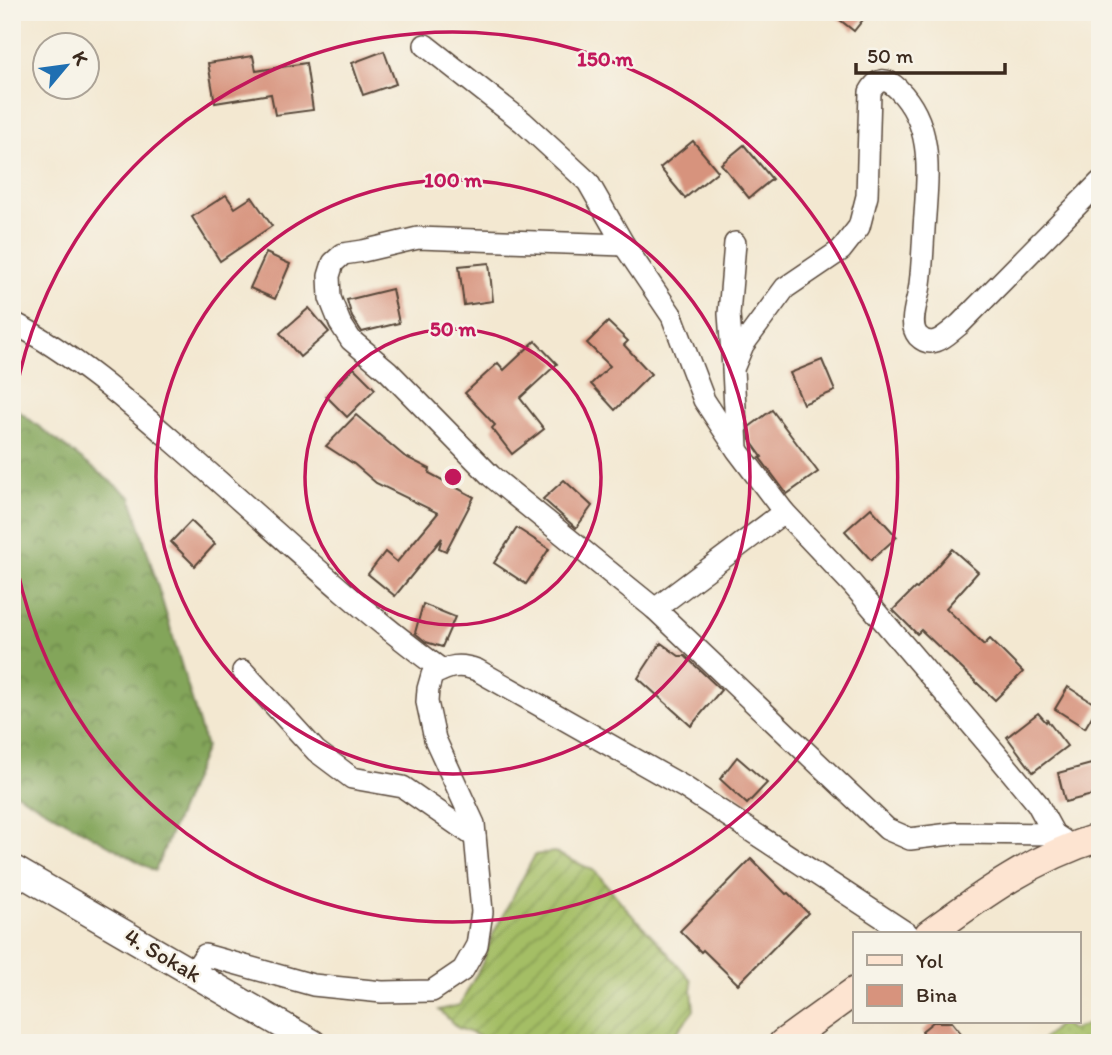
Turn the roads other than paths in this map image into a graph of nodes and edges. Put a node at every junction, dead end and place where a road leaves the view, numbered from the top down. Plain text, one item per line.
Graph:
1 (425, 45) dead end
2 (1100, 182) edge
3 (735, 243) dead end
4 (624, 245) junction
5 (12, 322) edge
6 (733, 369) junction
7 (737, 450) junction
8 (784, 512) junction
9 (655, 609) junction
10 (442, 670) junction
11 (243, 671) dead end
12 (475, 836) junction
13 (1100, 837) edge
14 (1063, 840) junction
15 (1100, 850) edge
16 (12, 868) edge
17 (905, 932) edge
18 (932, 932) edge
19 (953, 932) edge
20 (193, 973) junction
21 (853, 992) edge
22 (853, 1005) edge
23 (313, 1043) edge
24 (783, 1043) edge
25 (802, 1043) edge

1 - 4 street
2 - 6 street
3 - 6 street
4 - 7 street
4 - 9 street
5 - 10 street
6 - 7 street
7 - 8 street
8 - 9 street
8 - 14 street
9 - 14 street
10 - 12 street
10 - 17 street
11 - 12 street
12 - 20 street
13 - 14 main road
14 - 18 main road
15 - 19 main road
16 - 20 street, 4. Sokak
20 - 23 street, 4. Sokak
21 - 24 main road
22 - 25 main road

